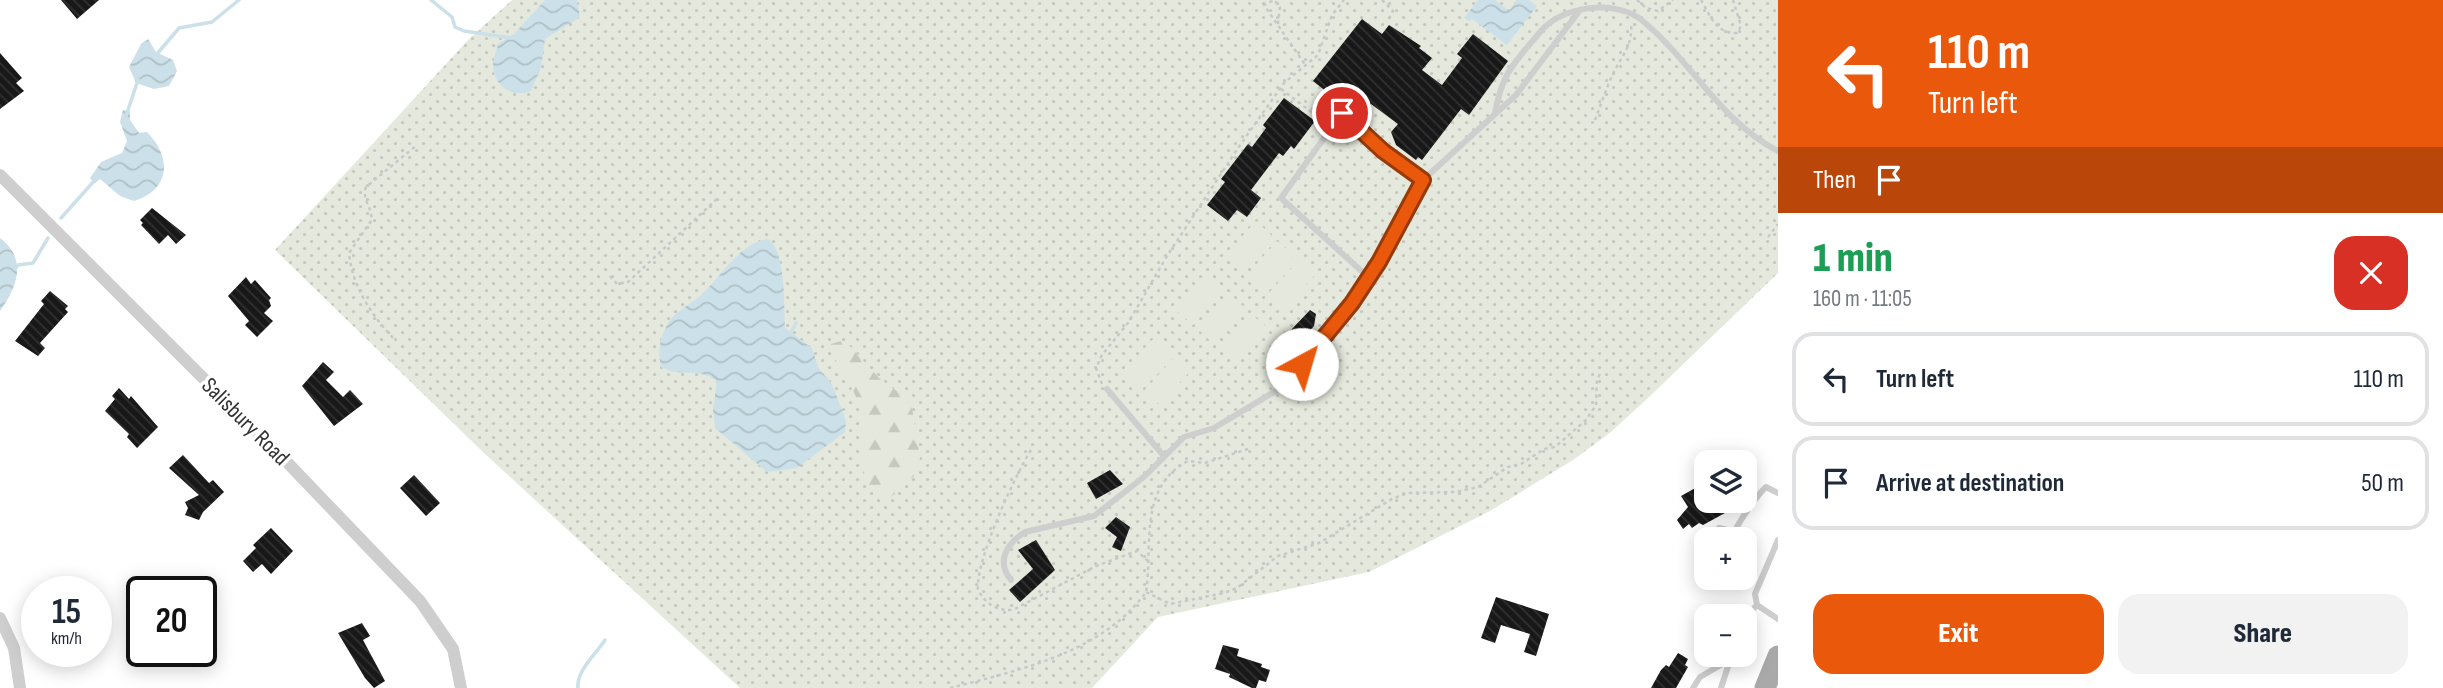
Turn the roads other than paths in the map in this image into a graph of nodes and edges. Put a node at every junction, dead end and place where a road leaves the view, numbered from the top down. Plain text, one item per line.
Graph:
1 (1580, 10) junction
2 (1495, 113) junction
3 (1778, 151) edge
4 (0, 175) edge
5 (1423, 180) junction
6 (1368, 277) junction
7 (1107, 389) road end
8 (1163, 454) junction
9 (1778, 493) edge
10 (1738, 527) edge
11 (1778, 540) edge
12 (1011, 580) dead end
13 (1757, 604) edge
14 (1757, 606) edge
15 (0, 618) edge
16 (1778, 619) edge
17 (1778, 656) edge
18 (1716, 667) edge
19 (1728, 667) edge
20 (20, 688) edge
21 (461, 688) edge
22 (1693, 688) edge
23 (1721, 688) edge
24 (1765, 688) edge

1 - 2 lane
1 - 2 lane
1 - 3 lane
2 - 5 lane
4 - 21 street, Salisbury Road
5 - 6 lane
5 - 6 lane
6 - 8 lane
7 - 8 lane
8 - 12 lane
9 - 10 lane
11 - 13 lane
14 - 16 lane
15 - 20 street
17 - 24 main road
18 - 22 lane
19 - 23 lane

